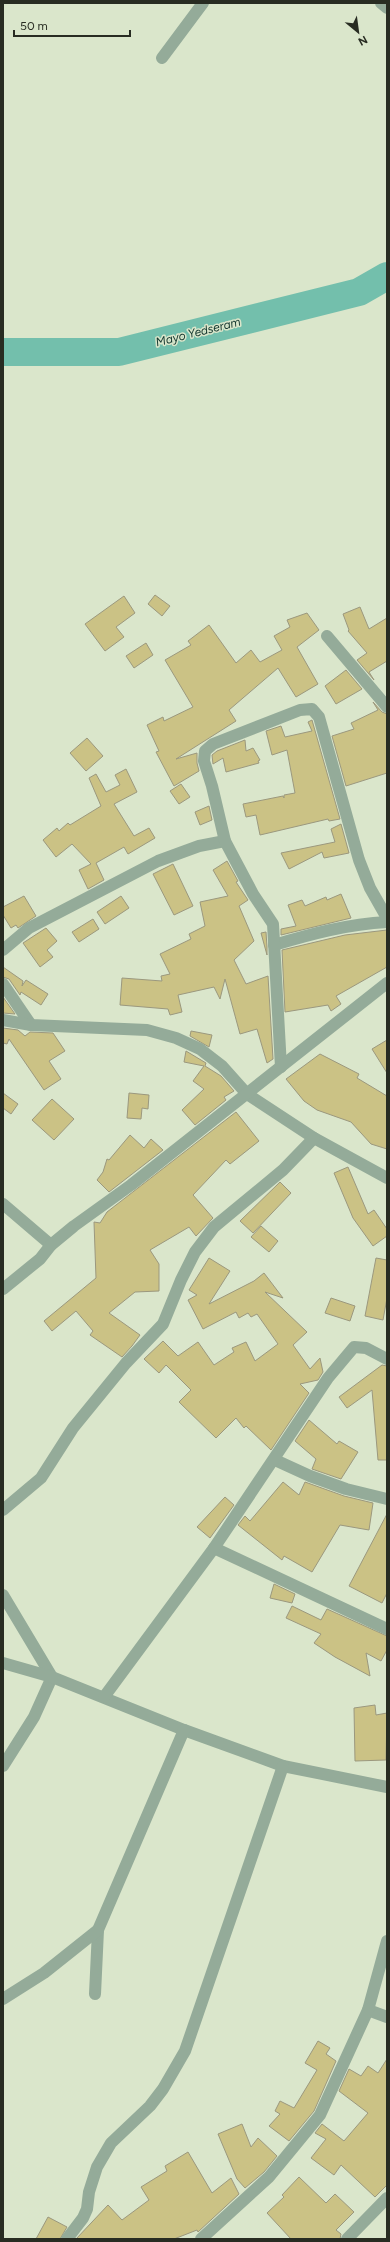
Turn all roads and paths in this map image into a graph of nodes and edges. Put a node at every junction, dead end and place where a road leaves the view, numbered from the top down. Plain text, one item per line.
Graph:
1 (203, 3) edge
2 (381, 3) edge
3 (387, 8) edge
4 (162, 58) dead end
5 (327, 636) dead end
6 (387, 707) edge
7 (225, 841) junction
8 (387, 918) edge
9 (387, 922) edge
10 (274, 945) junction
11 (3, 950) edge
12 (387, 983) edge
13 (3, 984) edge
14 (3, 1020) edge
15 (31, 1025) junction
16 (281, 1068) junction
17 (247, 1094) junction
18 (314, 1138) junction
19 (387, 1178) edge
20 (3, 1204) edge
21 (51, 1246) junction
22 (3, 1289) edge
23 (387, 1359) edge
24 (275, 1460) junction
25 (387, 1499) edge
26 (3, 1510) edge
27 (214, 1548) junction
28 (3, 1595) edge
29 (387, 1629) edge
30 (3, 1663) edge
31 (52, 1677) junction
32 (104, 1697) junction
33 (184, 1730) junction
34 (3, 1766) edge
35 (283, 1766) junction
36 (387, 1787) edge
37 (98, 1930) junction
38 (387, 1941) edge
39 (95, 1994) dead end
40 (3, 1999) edge
41 (368, 2010) junction
42 (387, 2017) edge
43 (387, 2198) edge
44 (67, 2239) edge
45 (201, 2239) edge
46 (347, 2239) edge

1 - 4 street
2 - 3 street
5 - 6 street
7 - 8 street
7 - 10 street
7 - 11 street
9 - 10 street
10 - 16 street
12 - 16 street
13 - 15 street
14 - 15 street
15 - 17 street
16 - 17 street
17 - 18 street
17 - 21 street
18 - 19 street
18 - 26 street
20 - 21 street
21 - 22 street
23 - 24 street
24 - 25 street
24 - 27 street
27 - 29 street
27 - 32 street
28 - 31 street
30 - 31 street
31 - 32 street
31 - 34 street
32 - 33 street
33 - 35 street
33 - 37 street
35 - 36 street
35 - 44 street
37 - 39 street
37 - 40 street
38 - 41 street
41 - 42 street
41 - 45 street
43 - 46 street

